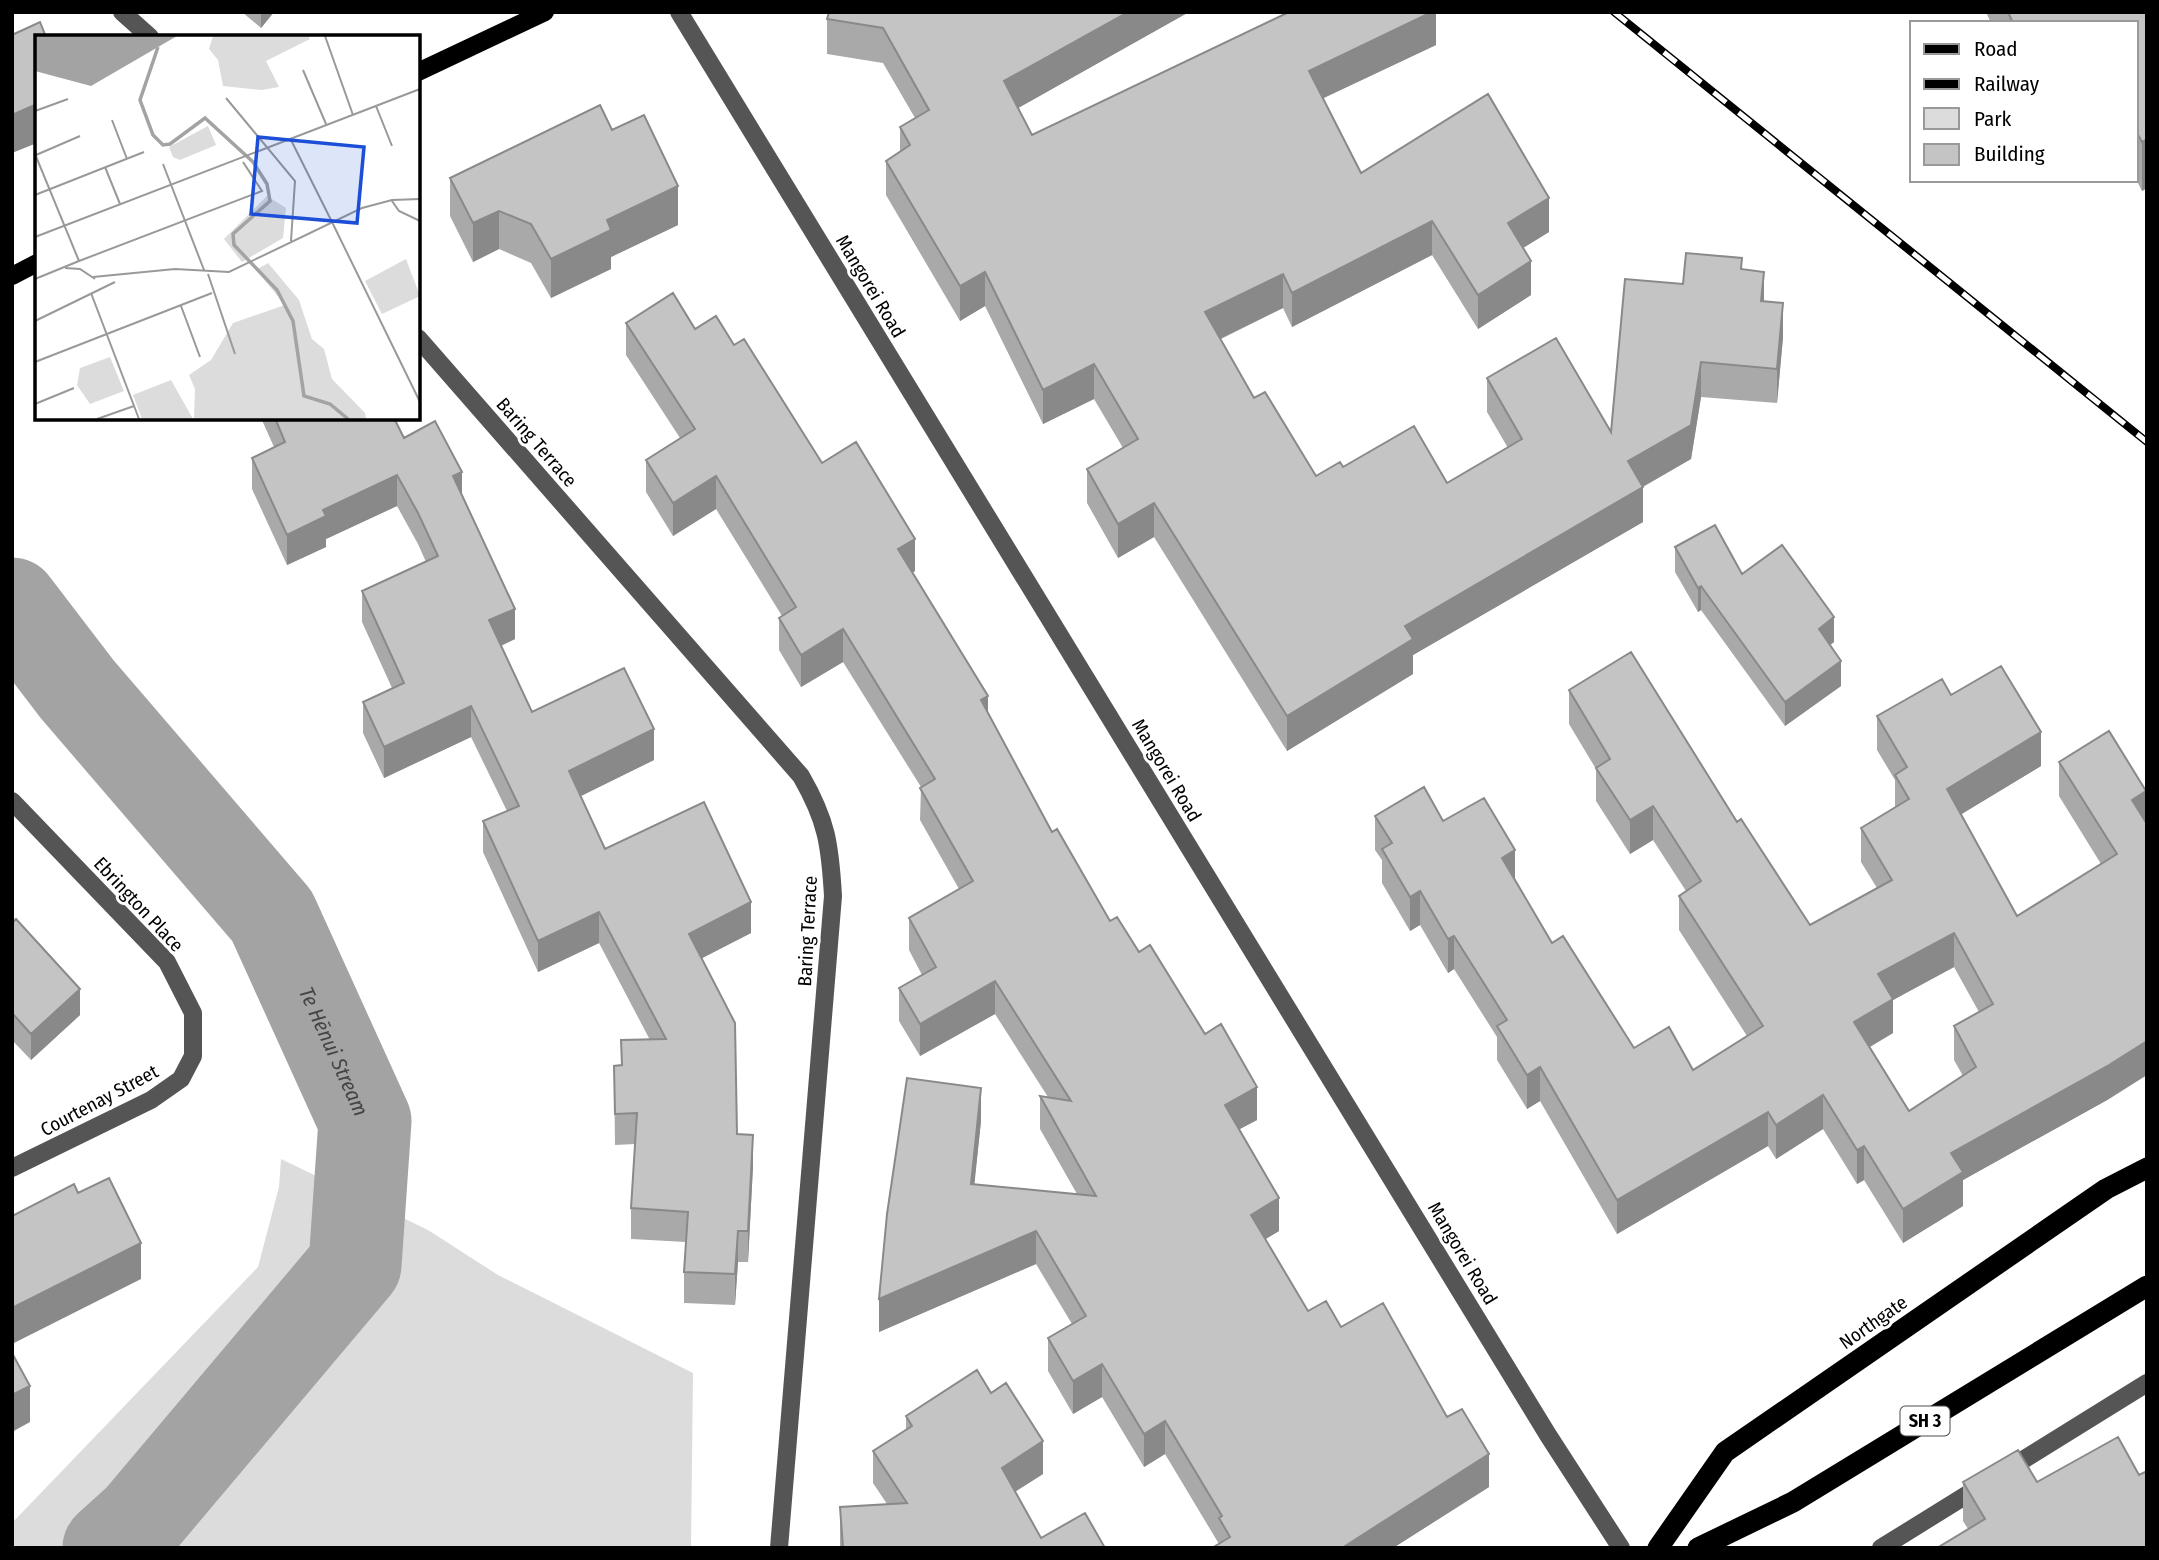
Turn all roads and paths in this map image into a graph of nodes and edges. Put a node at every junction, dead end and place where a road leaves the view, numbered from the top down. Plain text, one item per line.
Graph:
1 (122, 12) edge
2 (545, 12) edge
3 (679, 12) edge
4 (148, 35) edge
5 (420, 71) edge
6 (35, 264) edge
7 (12, 276) edge
8 (420, 340) edge
9 (12, 801) edge
10 (193, 1056) joint
11 (12, 1168) edge
12 (2147, 1168) edge
13 (2147, 1286) edge
14 (2147, 1383) edge
15 (779, 1548) edge
16 (1620, 1548) edge
17 (1658, 1548) edge
18 (1698, 1548) edge
19 (1881, 1548) edge

1 - 4 street
2 - 5 main road
3 - 16 street, Mangorei Road
6 - 7 main road
8 - 15 street, Baring Terrace
9 - 10 street, Ebrington Place
10 - 11 street, Courtenay Street
12 - 17 highway, Northgate
13 - 18 highway, SH 3
14 - 19 street

